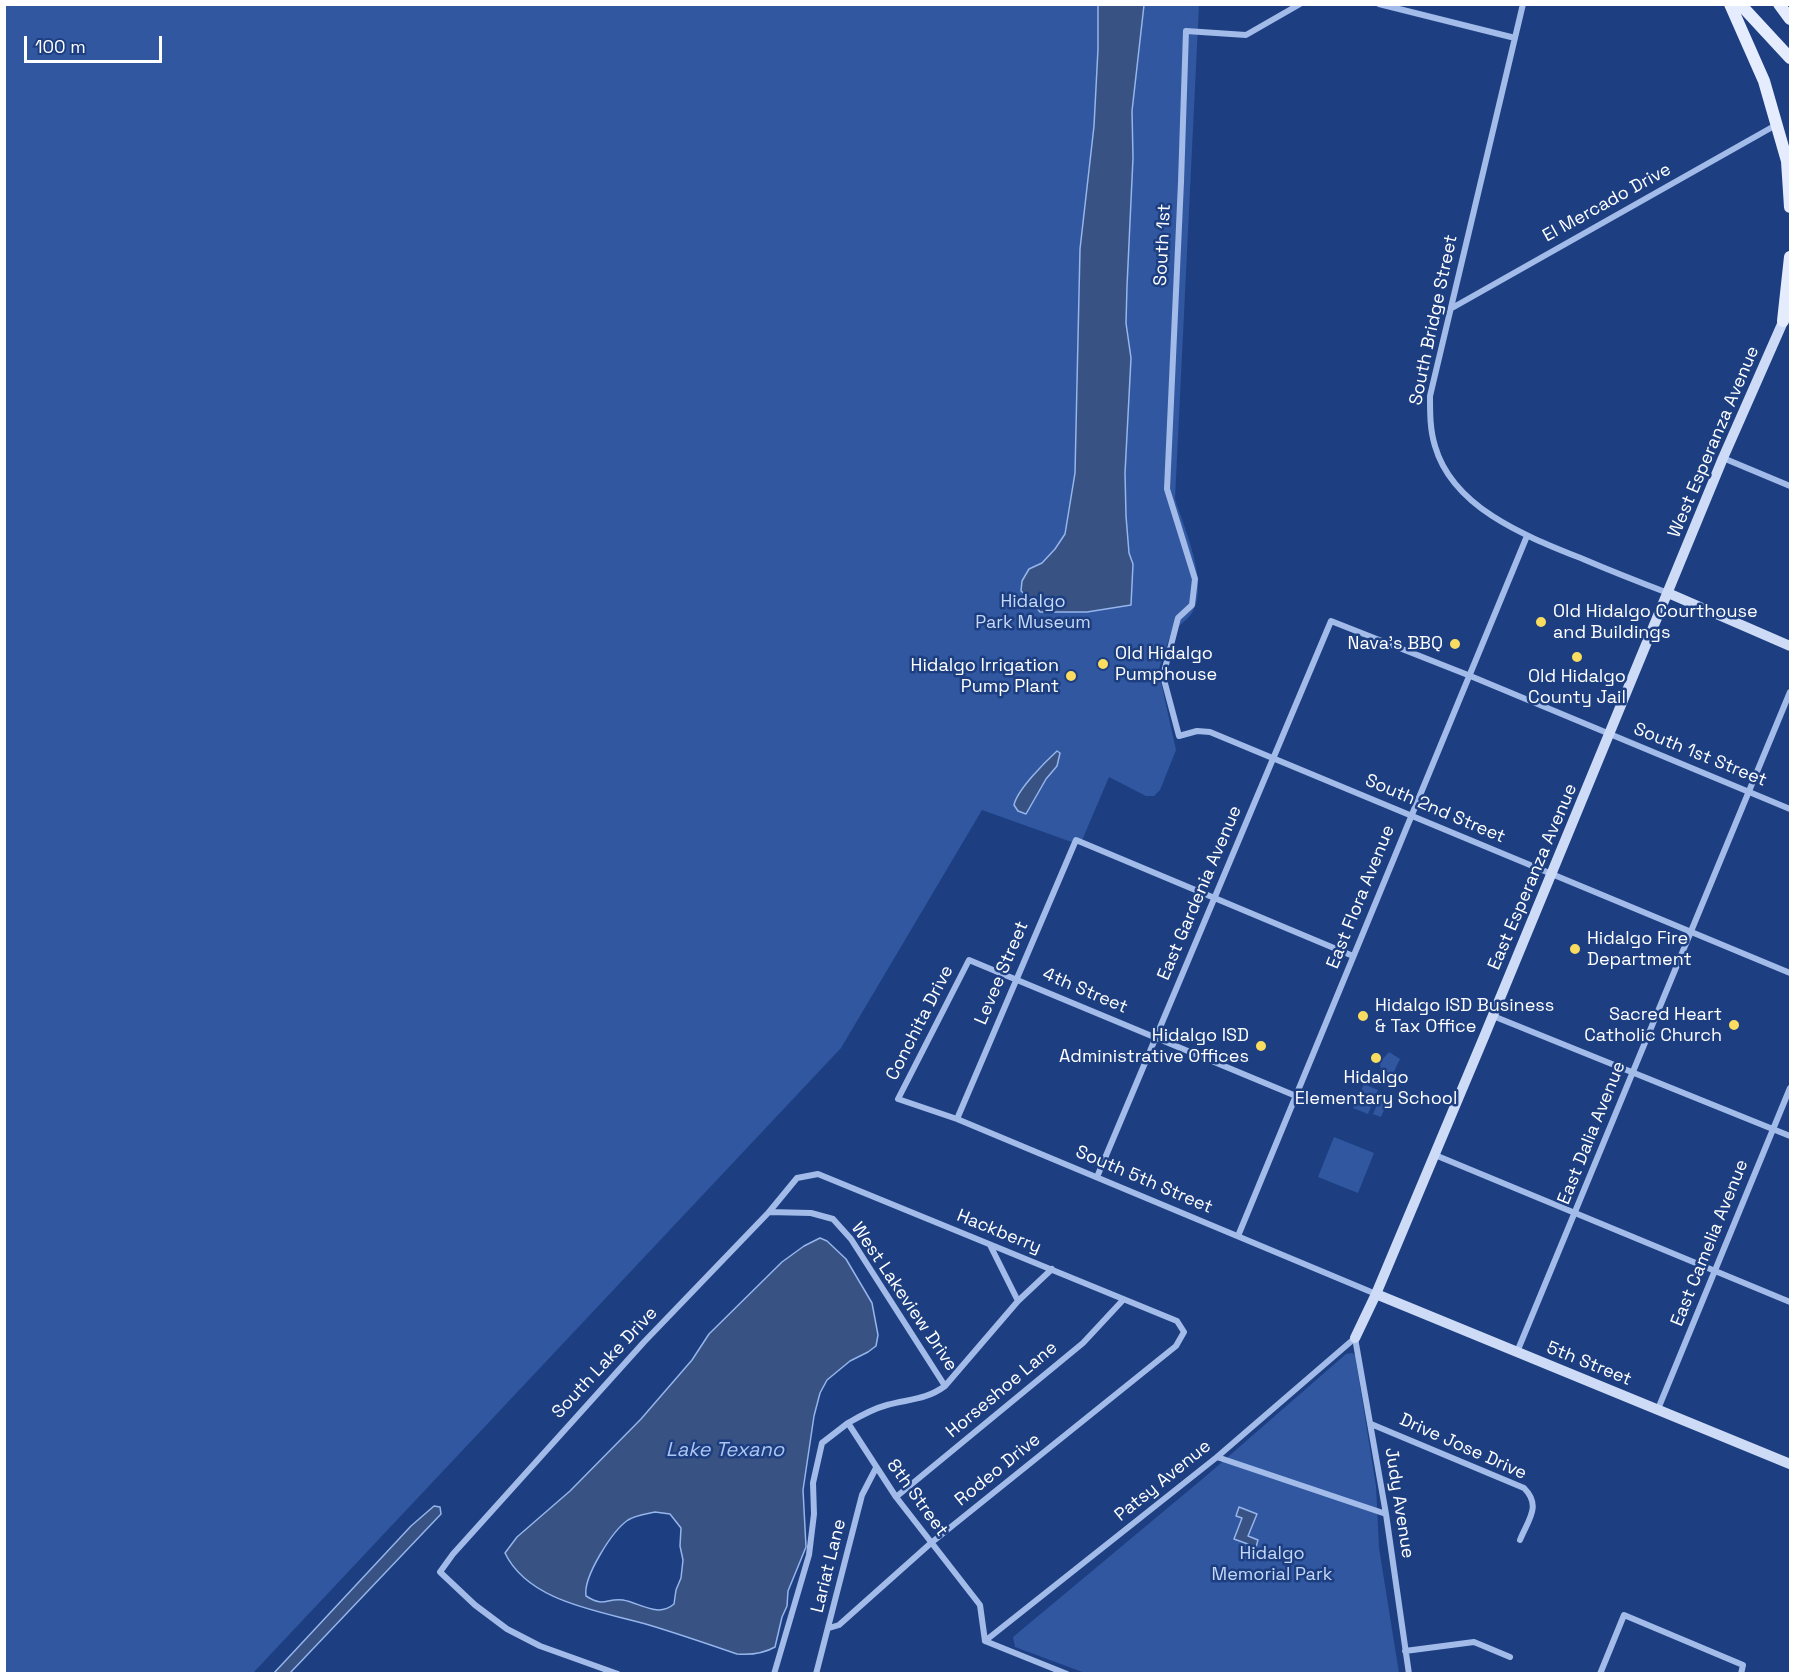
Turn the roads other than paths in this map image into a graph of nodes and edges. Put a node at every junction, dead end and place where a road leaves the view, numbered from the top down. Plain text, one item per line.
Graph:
1 (1300, 4) edge
2 (1379, 4) edge
3 (1522, 4) edge
4 (1730, 4) edge
5 (1740, 4) edge
6 (1779, 4) edge
7 (1791, 19) edge
8 (1515, 38) junction
9 (1791, 58) edge
10 (1777, 125) junction
11 (1791, 207) edge
12 (1791, 256) edge
13 (1791, 304) edge
14 (1452, 308) junction
15 (1783, 321) junction
16 (1723, 458) junction
17 (1791, 486) edge
18 (1527, 537) junction
19 (1668, 593) junction
20 (1178, 618) joint
21 (1331, 621) joint
22 (1791, 646) edge
23 (1468, 675) junction
24 (1791, 692) edge
25 (1610, 734) junction
26 (1273, 758) junction
27 (1750, 792) junction
28 (1791, 809) edge
29 (1412, 815) junction
30 (1551, 875) junction
31 (1214, 898) junction
32 (1691, 932) junction
33 (1353, 956) junction
34 (969, 960) joint
35 (1791, 973) edge
36 (1016, 979) junction
37 (1493, 1016) junction
38 (1156, 1037) junction
39 (1634, 1072) junction
40 (1791, 1088) edge
41 (1296, 1096) junction
42 (898, 1099) joint
43 (957, 1119) junction
44 (1774, 1128) junction
45 (1791, 1136) edge
46 (1435, 1155) junction
47 (1097, 1176) junction
48 (797, 1178) joint
49 (769, 1212) junction
50 (1576, 1213) junction
51 (1238, 1236) junction
52 (990, 1245) junction
53 (1052, 1269) junction
54 (1715, 1272) junction
55 (1376, 1294) junction
56 (1123, 1300) junction
57 (1018, 1302) junction
58 (1791, 1302) edge
59 (1184, 1332) joint
60 (1355, 1338) junction
61 (1517, 1352) junction
62 (945, 1386) junction
63 (1658, 1409) junction
64 (848, 1423) junction
65 (1371, 1424) junction
66 (1217, 1457) junction
67 (1791, 1464) edge
68 (876, 1468) junction
69 (896, 1497) junction
70 (1386, 1514) junction
71 (1520, 1540) dead end
72 (931, 1543) junction
73 (829, 1628) junction
74 (985, 1641) junction
75 (1405, 1651) junction
76 (1510, 1658) dead end
77 (618, 1674) edge
78 (774, 1674) edge
79 (816, 1674) edge
80 (1067, 1674) edge
81 (1409, 1674) edge
82 (1600, 1674) edge
83 (1741, 1674) edge

1 - 20 street, South 1st
2 - 8 street
3 - 8 street, South Bridge Street
4 - 10 main road
5 - 9 main road
6 - 7 main road
8 - 14 street, South Bridge Street
10 - 11 main road
10 - 14 street, El Mercado Drive
12 - 15 main road
13 - 15 street, West Esperanza Avenue
14 - 18 street, South Bridge Street
15 - 16 street, West Esperanza Avenue
16 - 17 street
16 - 19 street, West Esperanza Avenue
18 - 19 street, South Bridge Street
18 - 23 street, East Flora Avenue
19 - 22 street, South Bridge Street
19 - 25 street, East Esperanza Avenue
20 - 26 street, South 2nd Street
21 - 23 street, South 1st Street
21 - 26 street, East Gardenia Avenue
23 - 25 street, South 1st Street
23 - 29 street, East Flora Avenue
24 - 27 street, East Dalia Avenue
25 - 27 street, South 1st Street
25 - 30 street, East Esperanza Avenue
26 - 29 street, South 2nd Street
26 - 31 street, East Gardenia Avenue
27 - 28 street, South 1st Street
27 - 32 street, East Dalia Avenue
29 - 30 street, South 2nd Street
29 - 33 street, East Flora Avenue
30 - 32 street, South 2nd Street
30 - 37 street, East Esperanza Avenue
31 - 33 street
31 - 36 street, Levee Street
31 - 38 street, East Gardenia Avenue
32 - 35 street, South 2nd Street
32 - 39 street, East Dalia Avenue
33 - 41 street, East Flora Avenue
34 - 36 street, 4th Street
34 - 42 street, Conchita Drive
36 - 38 street, 4th Street
36 - 43 street, Levee Street
37 - 39 street
37 - 46 street, East Esperanza Avenue
38 - 41 street, 4th Street
38 - 47 street, East Gardenia Avenue
39 - 44 street
39 - 50 street, East Dalia Avenue
40 - 44 street, East Camelia Avenue
41 - 51 street, East Flora Avenue
42 - 43 street, South 5th Street
43 - 47 street, South 5th Street
44 - 45 street
44 - 54 street, East Camelia Avenue
46 - 50 street
46 - 55 street, East Esperanza Avenue
47 - 51 street, South 5th Street
48 - 49 street, South Lake Drive
48 - 52 street, Hackberry
49 - 62 street, West Lakeview Drive
49 - 77 street, South Lake Drive
50 - 54 street
50 - 61 street, East Dalia Avenue
51 - 55 street, South 5th Street
52 - 53 street, Hackberry
52 - 57 street
53 - 56 street, Hackberry
53 - 57 street
54 - 58 street
54 - 63 street, East Camelia Avenue
55 - 60 street, East Esperanza Avenue
55 - 61 street, 5th Street
56 - 59 street, Hackberry
56 - 69 street, Horseshoe Lane
57 - 62 street
59 - 72 street, Rodeo Drive
60 - 65 street, Judy Avenue
60 - 66 street, Patsy Avenue
61 - 63 street, 5th Street
62 - 64 street
63 - 67 street, 5th Street
64 - 68 street, 8th Street
64 - 78 street
65 - 70 street, Judy Avenue
65 - 71 street, Drive Jose Drive
66 - 70 street
66 - 74 street, Patsy Avenue
68 - 69 street, 8th Street
68 - 73 street, Lariat Lane
69 - 72 street, 8th Street
70 - 75 street, Judy Avenue
72 - 73 street, Rodeo Drive
72 - 74 street, 8th Street
73 - 79 street, Lariat Lane
74 - 80 street
75 - 76 street
75 - 81 street, Judy Avenue
82 - 83 street

